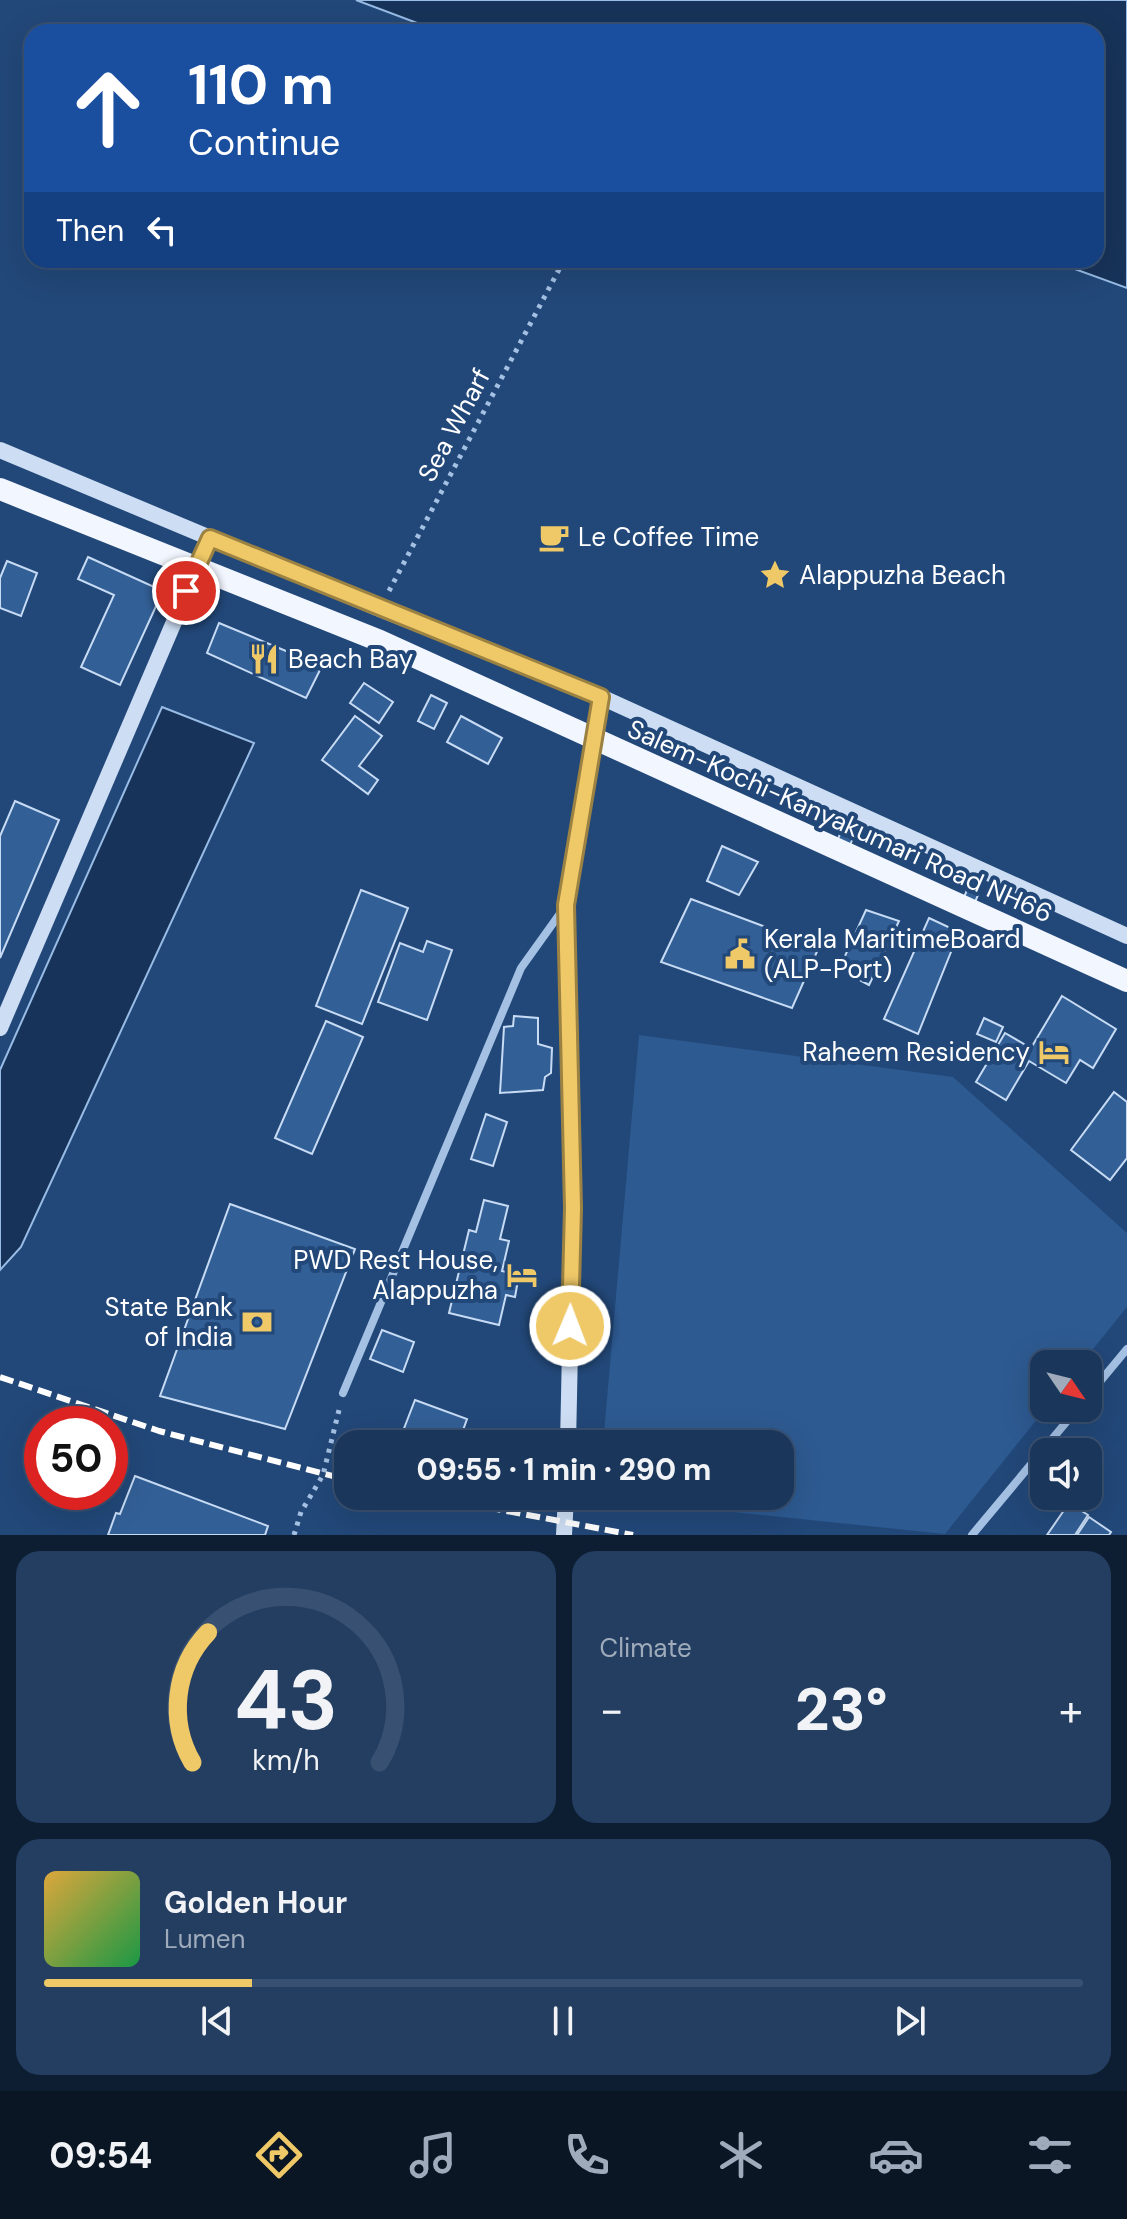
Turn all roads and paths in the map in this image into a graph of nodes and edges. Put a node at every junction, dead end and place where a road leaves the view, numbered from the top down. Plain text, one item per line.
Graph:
1 (560, 268) edge
2 (0, 450) edge
3 (0, 489) edge
4 (210, 538) junction
5 (380, 609) junction
6 (601, 697) junction
7 (566, 905) junction
8 (1127, 936) edge
9 (1127, 981) edge
10 (0, 1028) edge
11 (1127, 1349) edge
12 (1102, 1379) edge
13 (343, 1393) joint
14 (1066, 1422) edge
15 (568, 1430) edge
16 (565, 1510) edge
17 (294, 1535) edge
18 (564, 1535) edge
19 (972, 1535) edge

1 - 5 path, Sea Wharf
2 - 4 main road
3 - 9 highway, Salem-Kochi-Kanyakumari Road NH66, bridge
4 - 5 main road
4 - 10 main road
5 - 6 main road
6 - 7 main road
6 - 8 main road
7 - 13 street
7 - 15 main road
11 - 12 street
13 - 17 path
14 - 19 street
16 - 18 main road

